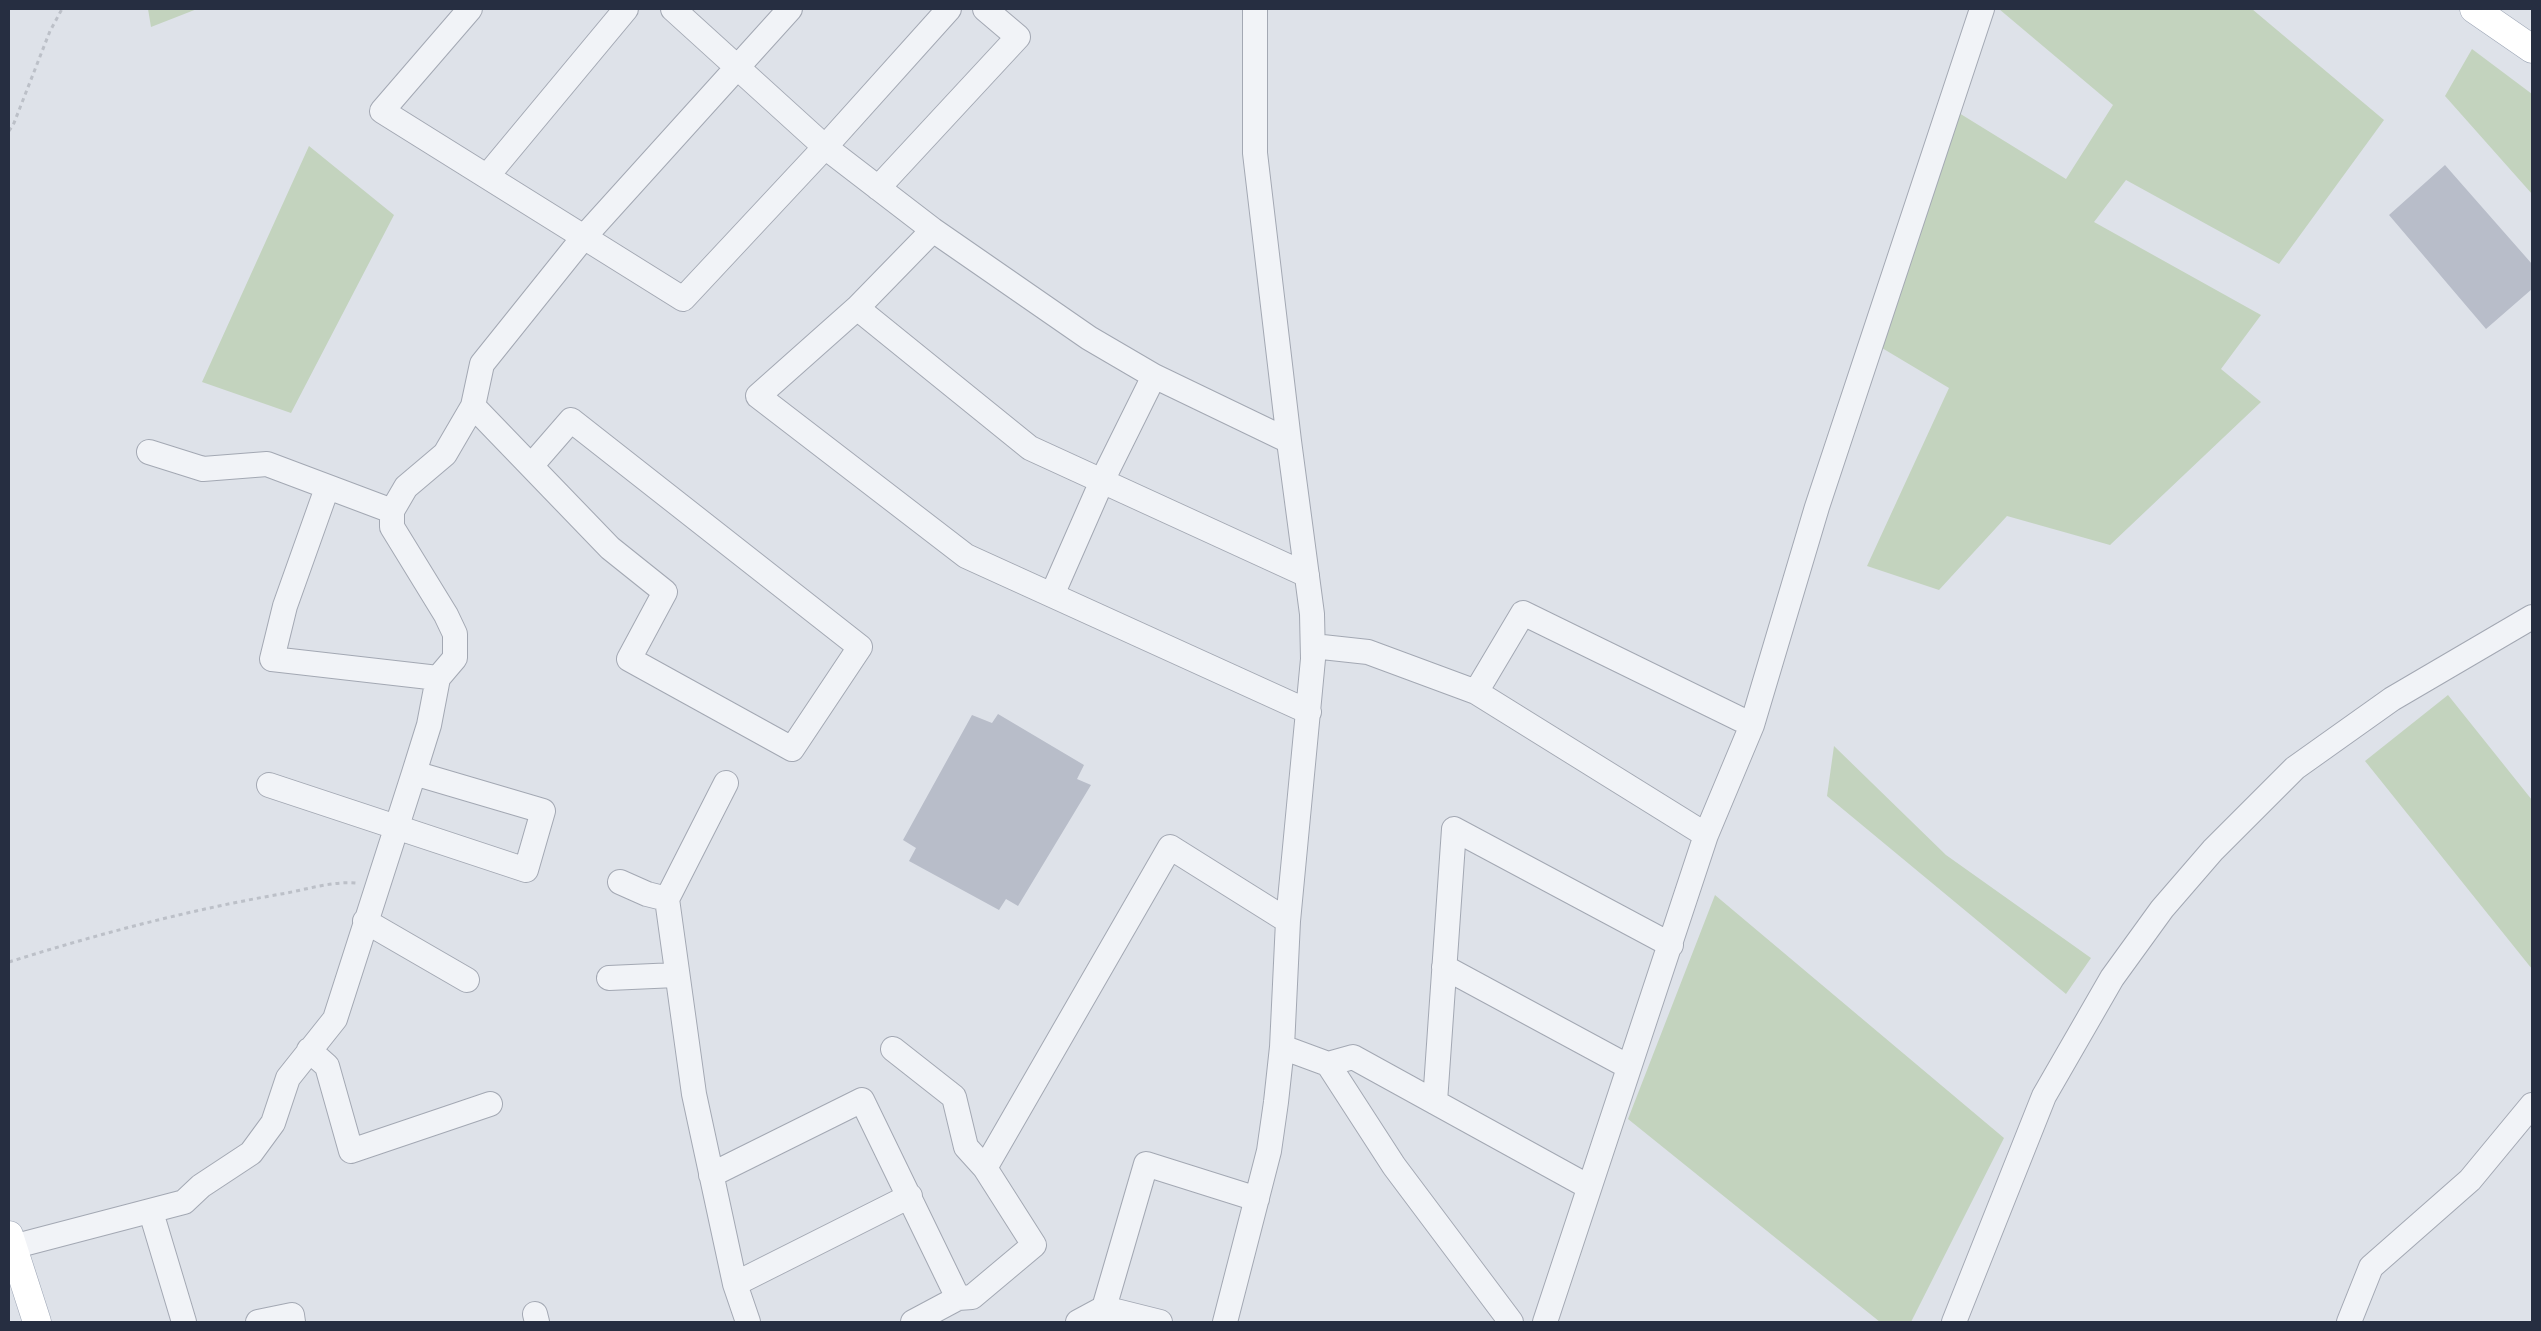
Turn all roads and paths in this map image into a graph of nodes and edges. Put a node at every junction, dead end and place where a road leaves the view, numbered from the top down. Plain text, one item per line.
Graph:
1 (62, 9) edge
2 (470, 9) edge
3 (626, 9) edge
4 (673, 9) edge
5 (790, 9) edge
6 (949, 9) edge
7 (985, 9) edge
8 (1255, 9) edge
9 (1982, 9) edge
10 (2474, 9) edge
11 (2532, 49) edge
12 (738, 66) junction
13 (9, 131) edge
14 (825, 147) junction
15 (488, 175) junction
16 (878, 188) junction
17 (933, 230) junction
18 (583, 238) junction
19 (857, 308) junction
20 (1154, 376) junction
21 (473, 406) junction
22 (1289, 441) junction
23 (149, 452) dead end
24 (532, 466) junction
25 (1102, 481) junction
26 (327, 488) junction
27 (392, 511) junction
28 (1307, 576) junction
29 (1052, 595) junction
30 (2532, 617) edge
31 (1313, 646) junction
32 (438, 678) junction
33 (1476, 692) junction
34 (1309, 712) junction
35 (1752, 725) junction
36 (414, 773) junction
37 (726, 783) dead end
38 (269, 785) dead end
39 (397, 827) junction
40 (1706, 835) junction
41 (620, 882) dead end
42 (376, 888) junction
43 (666, 899) junction
44 (365, 921) junction
45 (1288, 921) junction
46 (1671, 945) junction
47 (9, 962) edge
48 (1444, 967) junction
49 (676, 975) junction
50 (609, 978) dead end
51 (467, 980) dead end
52 (1282, 1047) junction
53 (309, 1050) junction
54 (893, 1050) dead end
55 (1328, 1064) junction
56 (1629, 1067) junction
57 (1435, 1102) junction
58 (490, 1104) dead end
59 (2532, 1105) edge
60 (984, 1168) junction
61 (712, 1175) junction
62 (1589, 1187) junction
63 (910, 1196) junction
64 (1257, 1199) junction
65 (151, 1212) junction
66 (11, 1241) edge
67 (735, 1284) junction
68 (958, 1298) junction
69 (1102, 1315) edge
70 (37, 1322) edge
71 (184, 1322) edge
72 (258, 1322) edge
73 (293, 1322) edge
74 (748, 1322) edge
75 (913, 1322) edge
76 (1078, 1322) edge
77 (1160, 1322) edge
78 (1225, 1322) edge
79 (1511, 1322) edge
80 (1545, 1322) edge
81 (1954, 1322) edge
82 (2349, 1322) edge

1 - 13 path
2 - 15 street
3 - 15 street
4 - 12 street
5 - 12 street
6 - 14 street
7 - 16 street
8 - 22 street
9 - 35 street
10 - 11 main road
12 - 14 street
12 - 18 street
14 - 16 street
14 - 18 street
15 - 18 street
16 - 17 street
17 - 19 street
17 - 20 street
18 - 21 street
19 - 25 street
19 - 29 street
20 - 22 street
20 - 25 street
21 - 24 street
21 - 27 street
22 - 28 street
23 - 26 street
24 - 24 street
25 - 28 street
25 - 29 street
26 - 27 street
26 - 32 street
27 - 32 street
28 - 31 street
29 - 34 street
30 - 81 street
31 - 33 street
31 - 34 street
32 - 36 street
33 - 35 street
33 - 40 street
34 - 45 street
35 - 40 street
36 - 39 street
36 - 39 street
37 - 43 street
38 - 39 street
39 - 42 street
40 - 46 street
41 - 43 street
42 - 44 street
42 - 47 path
43 - 49 street
44 - 51 street
44 - 53 street
45 - 52 street
45 - 60 street
46 - 48 street
46 - 56 street
48 - 56 street
48 - 57 street
49 - 50 street
49 - 61 street
52 - 55 street
52 - 64 street
53 - 58 street
53 - 65 street
54 - 60 street
55 - 57 street
55 - 79 street
56 - 62 street
57 - 62 street
59 - 82 street
60 - 68 street
61 - 63 street
61 - 67 street
62 - 80 street
63 - 67 street
63 - 68 street
64 - 69 street
64 - 78 street
65 - 66 street
65 - 71 street
66 - 70 main road
67 - 74 street
68 - 75 street
69 - 76 street
69 - 77 street
72 - 73 street

